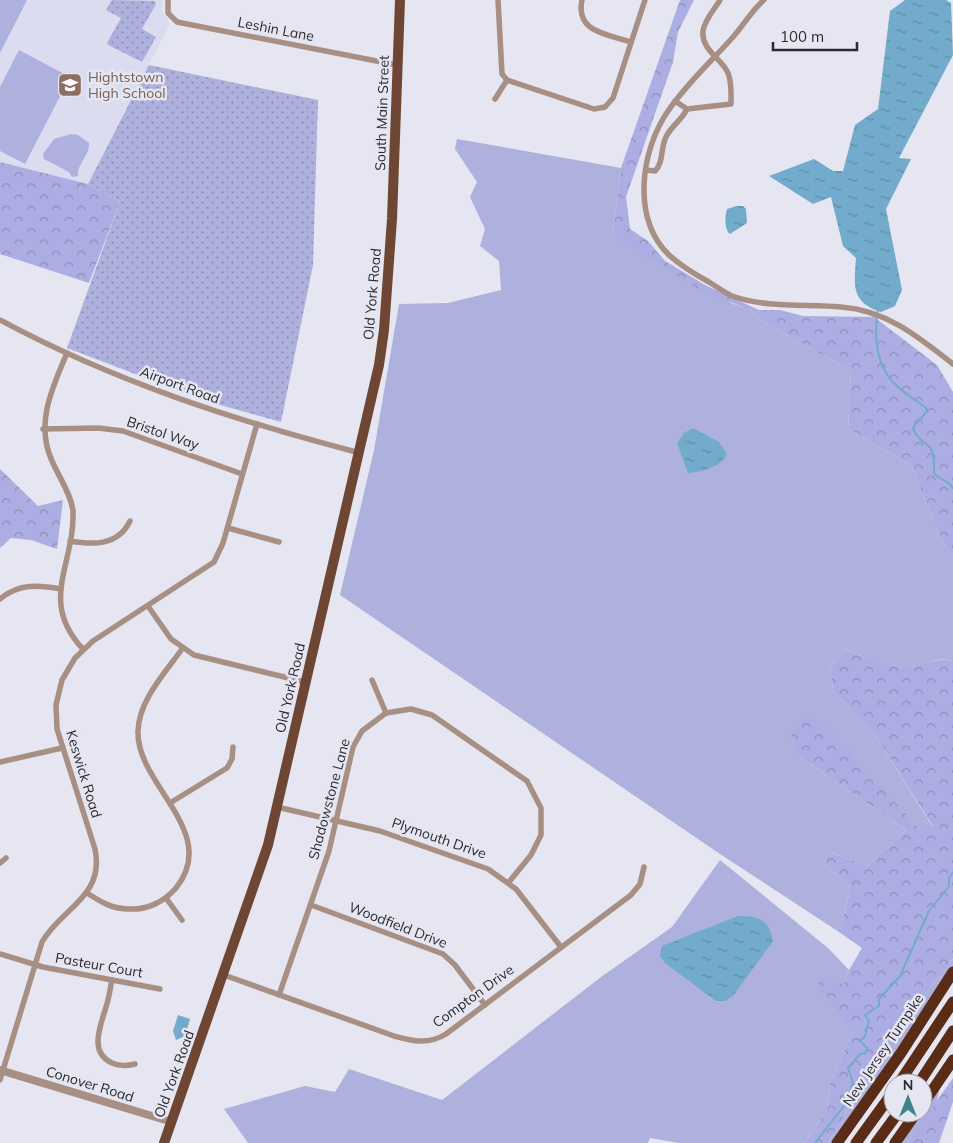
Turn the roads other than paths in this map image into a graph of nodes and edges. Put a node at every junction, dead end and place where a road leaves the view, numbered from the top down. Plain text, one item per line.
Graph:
1 (168, 0) edge
2 (400, 0) edge
3 (498, 0) edge
4 (582, 0) edge
5 (645, 0) edge
6 (720, 0) edge
7 (764, 0) edge
8 (632, 42) junction
9 (714, 56) junction
10 (397, 65) junction
11 (507, 80) junction
12 (495, 99) dead end
13 (676, 101) junction
14 (687, 108) junction
15 (646, 170) junction
16 (392, 227) joint
17 (0, 320) edge
18 (67, 354) junction
19 (953, 364) edge
20 (257, 424) junction
21 (43, 429) junction
22 (360, 453) junction
23 (242, 474) junction
24 (130, 521) dead end
25 (228, 528) junction
26 (70, 540) junction
27 (279, 542) dead end
28 (61, 589) junction
29 (0, 599) edge
30 (148, 606) junction
31 (83, 649) junction
32 (182, 649) junction
33 (372, 680) dead end
34 (305, 682) junction
35 (386, 713) junction
36 (62, 748) junction
37 (232, 748) dead end
38 (0, 762) edge
39 (170, 803) junction
40 (277, 807) junction
41 (336, 820) junction
42 (6, 858) dead end
43 (0, 863) edge
44 (644, 867) dead end
45 (509, 882) junction
46 (87, 893) junction
47 (166, 898) junction
48 (311, 905) junction
49 (182, 920) dead end
50 (561, 947) junction
51 (0, 954) edge
52 (34, 965) junction
53 (953, 972) edge
54 (224, 975) junction
55 (112, 980) junction
56 (160, 989) dead end
57 (279, 995) junction
58 (953, 1002) edge
59 (485, 1004) junction
60 (953, 1032) edge
61 (953, 1060) edge
62 (135, 1064) dead end
63 (1, 1070) edge
64 (906, 1073) edge
65 (926, 1073) edge
66 (0, 1080) edge
67 (933, 1089) edge
68 (883, 1106) edge
69 (172, 1122) junction
70 (891, 1123) edge
71 (909, 1123) edge
72 (164, 1143) edge
73 (836, 1143) edge
74 (856, 1143) edge
75 (876, 1143) edge
76 (895, 1143) edge

1 - 10 street, Leshin Lane
2 - 10 main road, South Main Street
3 - 11 street
4 - 8 street
5 - 8 street
6 - 9 street
7 - 9 street
8 - 11 street
9 - 13 street
9 - 14 street
10 - 16 main road, South Main Street
11 - 12 street
13 - 14 street
13 - 15 street
14 - 15 street
15 - 19 street
16 - 22 main road, Old York Road
17 - 18 street, Airport Road
18 - 20 street, Airport Road
18 - 21 street
20 - 22 street, Airport Road
20 - 23 street, Keswick Road
21 - 23 street, Bristol Way
21 - 26 street
22 - 34 main road, Old York Road
23 - 25 street, Keswick Road
24 - 26 street
25 - 27 street
25 - 30 street, Keswick Road
26 - 28 street
28 - 29 street
28 - 31 street
30 - 31 street, Keswick Road
30 - 32 street
31 - 36 street, Keswick Road
32 - 34 street
32 - 39 street
33 - 35 street
34 - 40 main road, Old York Road
35 - 41 street, Shadowstone Lane
35 - 45 street, Shadowstone Lane
36 - 38 street
36 - 46 street, Keswick Road
37 - 39 street
39 - 47 street
40 - 41 street, Plymouth Drive
40 - 54 main road, Old York Road
41 - 45 street, Plymouth Drive
41 - 48 street, Shadowstone Lane
42 - 43 street
44 - 50 street, Compton Drive
45 - 50 street, Plymouth Drive
46 - 47 street
46 - 52 street, Keswick Road
47 - 49 street
48 - 57 street, Shadowstone Lane
48 - 59 street, Woodfield Drive
50 - 59 street, Compton Drive
51 - 52 street, Pasteur Court
52 - 55 street, Pasteur Court
52 - 63 street, Keswick Road
53 - 73 highway, New Jersey Turnpike
54 - 57 street, Compton Drive
54 - 69 main road, Old York Road
55 - 56 street, Pasteur Court
55 - 62 street
57 - 59 street, Compton Drive
58 - 64 highway
60 - 65 highway
61 - 67 highway
63 - 66 street, Keswick Road
63 - 69 street, Conover Road
68 - 74 highway
69 - 72 main road, Old York Road
70 - 75 highway
71 - 76 highway

